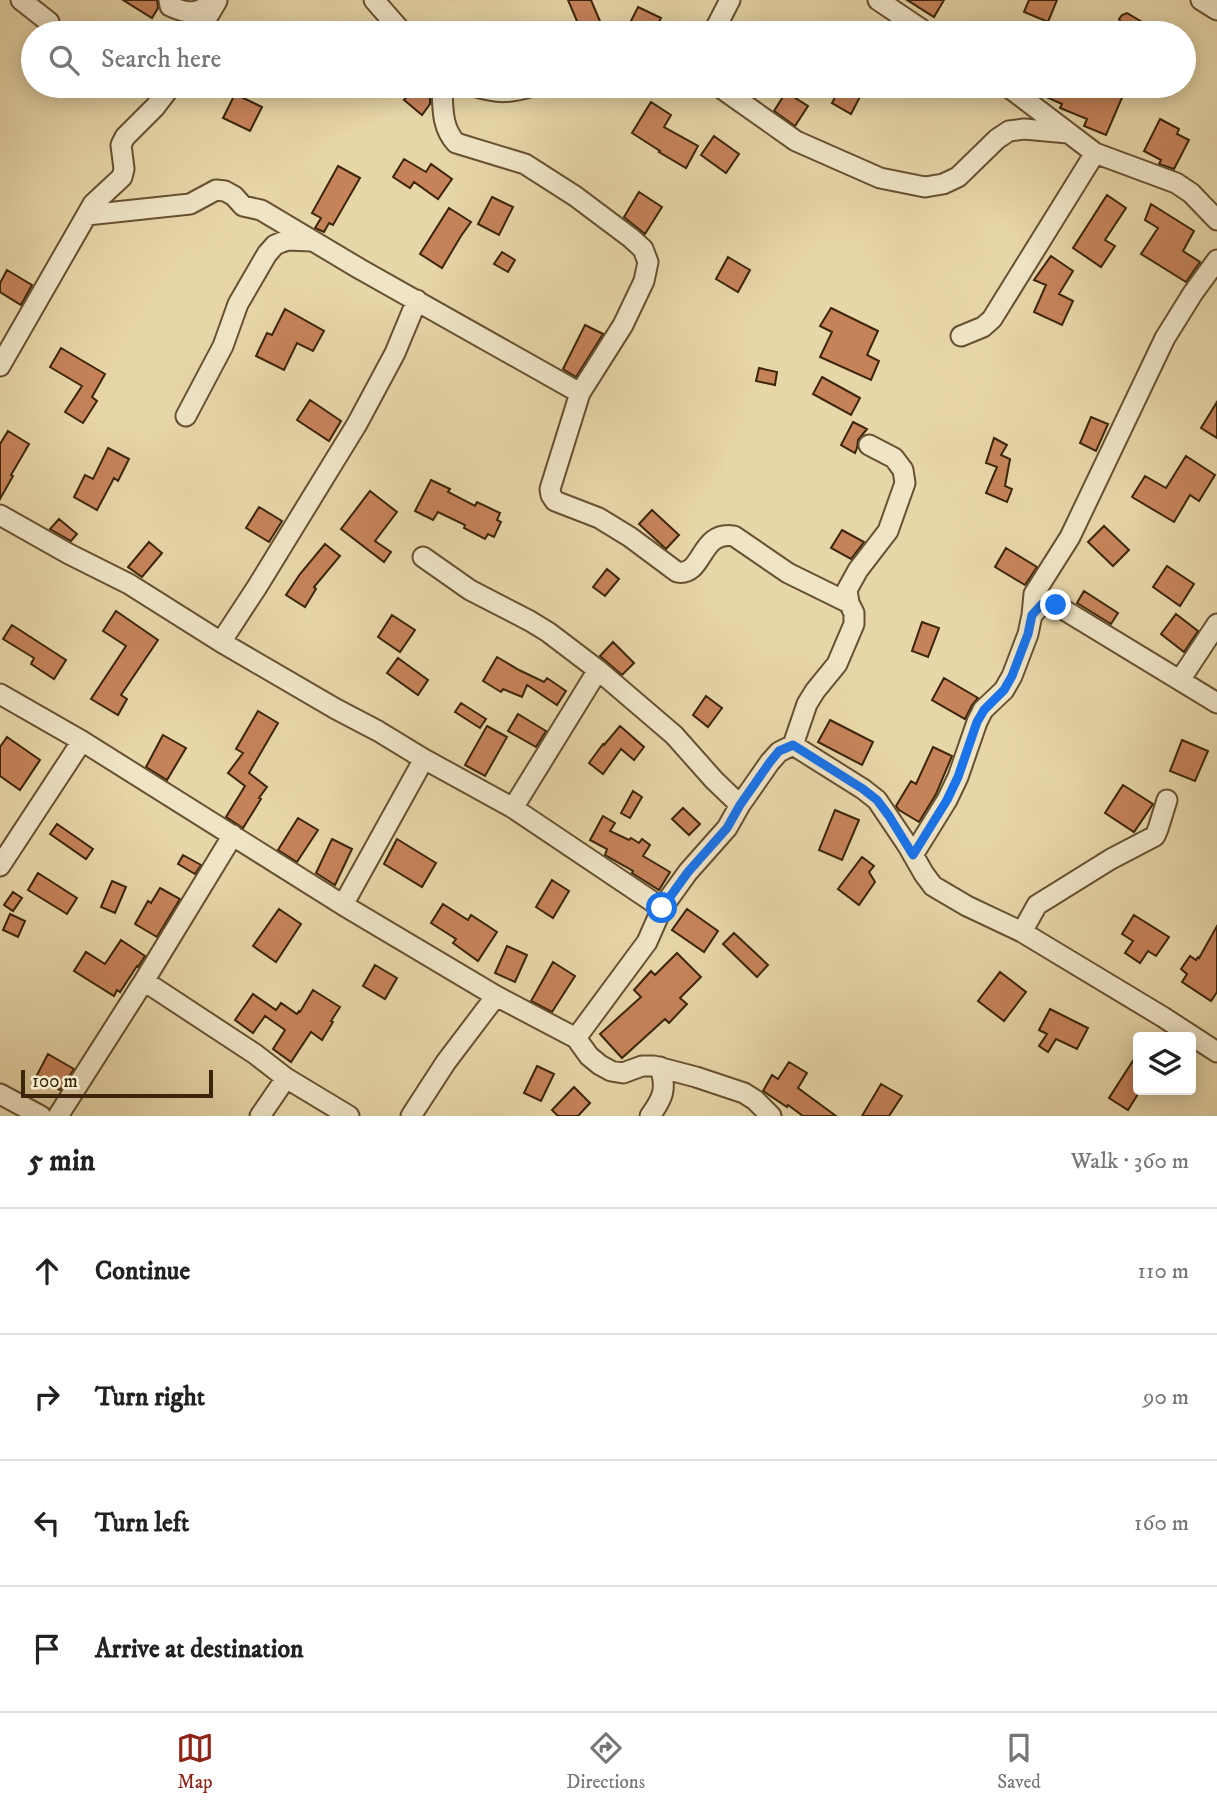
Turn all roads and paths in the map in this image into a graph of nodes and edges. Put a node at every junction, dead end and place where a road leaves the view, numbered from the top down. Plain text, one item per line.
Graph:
1 (21, 0) edge
2 (169, 0) edge
3 (216, 0) edge
4 (374, 0) edge
5 (730, 0) edge
6 (878, 0) edge
7 (48, 21) edge
8 (205, 21) edge
9 (392, 21) edge
10 (719, 21) edge
11 (909, 21) edge
12 (162, 98) edge
13 (443, 98) edge
14 (735, 98) edge
15 (1024, 98) edge
16 (1069, 134) junction
17 (1095, 153) junction
18 (87, 215) junction
19 (1217, 220) edge
20 (312, 241) junction
21 (1217, 260) edge
22 (417, 300) junction
23 (961, 336) dead end
24 (1, 361) edge
25 (580, 393) junction
26 (186, 416) dead end
27 (869, 444) dead end
28 (0, 515) edge
29 (423, 557) dead end
30 (849, 603) junction
31 (1032, 615) junction
32 (1217, 624) edge
33 (221, 642) junction
34 (598, 670) junction
35 (1180, 680) junction
36 (0, 694) edge
37 (1217, 703) edge
38 (82, 741) junction
39 (793, 745) junction
40 (424, 759) junction
41 (1167, 800) dead end
42 (740, 805) junction
43 (513, 808) junction
44 (233, 835) junction
45 (913, 855) junction
46 (0, 866) edge
47 (343, 905) junction
48 (662, 908) junction
49 (1022, 932) junction
50 (144, 981) junction
51 (496, 996) junction
52 (576, 1038) junction
53 (1217, 1052) edge
54 (660, 1067) junction
55 (286, 1078) junction
56 (0, 1094) edge
57 (41, 1116) edge
58 (58, 1116) edge
59 (260, 1116) edge
60 (349, 1116) edge
61 (411, 1116) edge
62 (650, 1116) edge
63 (771, 1116) edge

1 - 7 street
2 - 3 street
3 - 8 street
4 - 9 street
5 - 10 street
6 - 11 street
12 - 18 street
13 - 25 street
14 - 16 street
15 - 16 street
16 - 17 street
17 - 19 street
17 - 23 street
18 - 20 street
18 - 24 street
20 - 22 street
20 - 26 street
21 - 31 street
22 - 25 street
22 - 33 street
25 - 30 street
27 - 30 street
28 - 33 street
29 - 34 street
30 - 39 street
31 - 35 street
31 - 45 street
32 - 35 street
33 - 40 street
34 - 42 street
34 - 43 street
35 - 37 street
36 - 38 street
38 - 44 street
38 - 46 street
39 - 42 street
39 - 45 street
40 - 43 street
40 - 47 street
41 - 49 street
42 - 48 street
43 - 48 street
44 - 47 street
44 - 50 street
45 - 49 street
47 - 51 street
48 - 52 street
49 - 53 street
50 - 55 street
50 - 58 street
51 - 52 street
51 - 61 street
52 - 54 street
54 - 62 street
54 - 63 street
55 - 59 street
55 - 60 street
56 - 57 street

